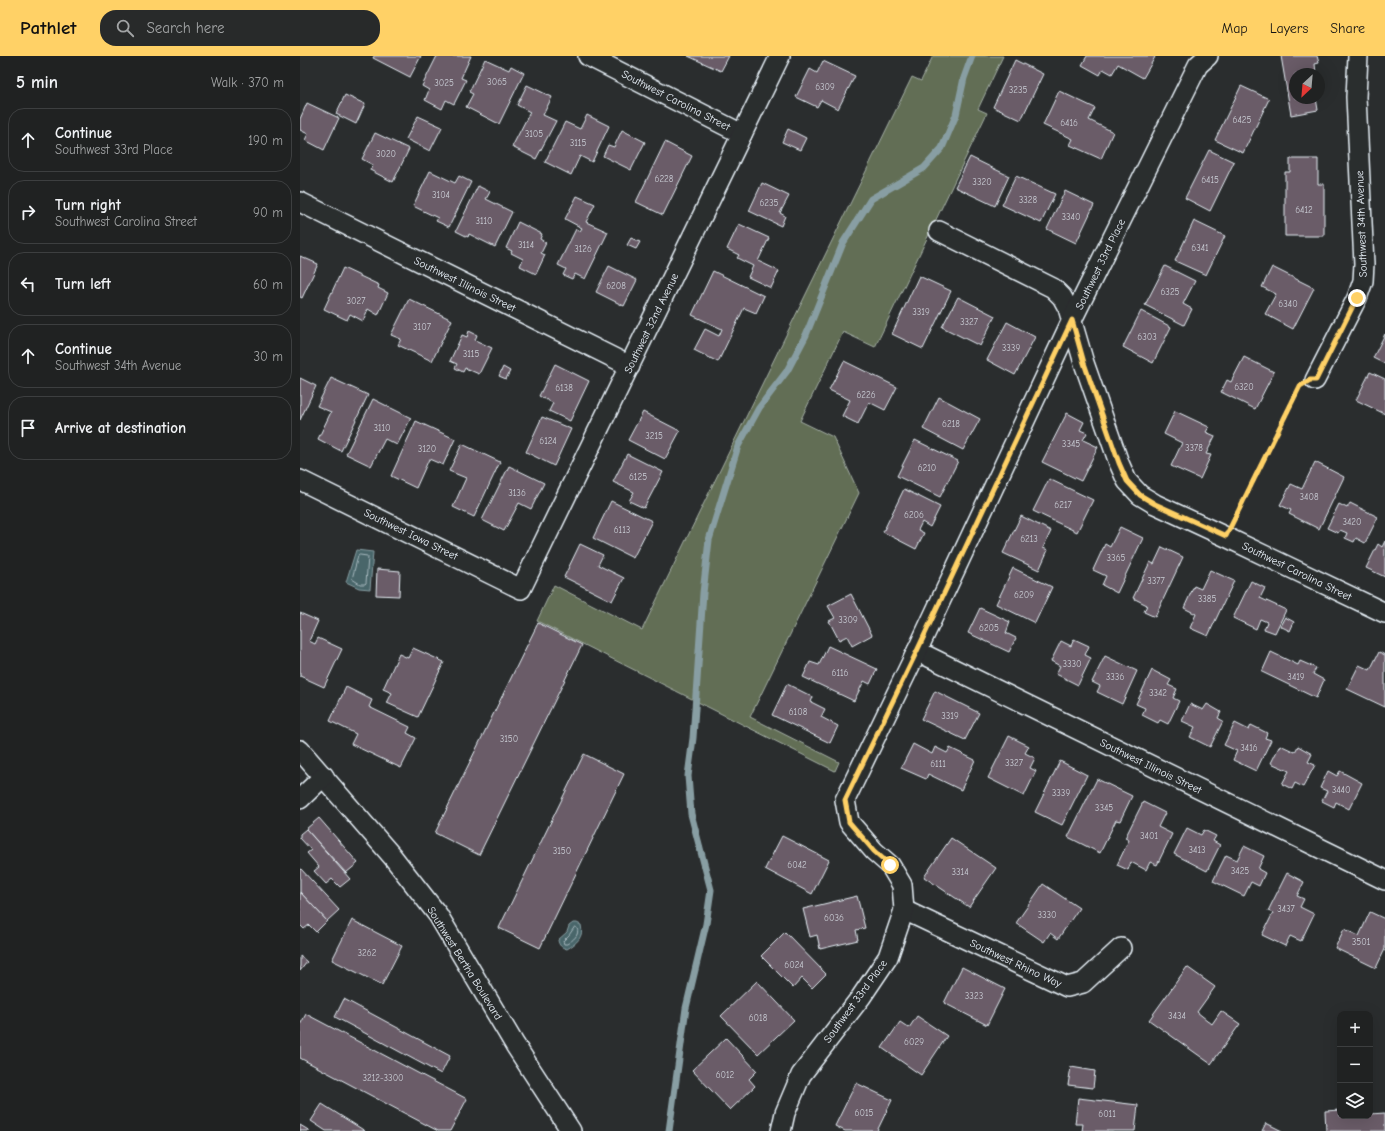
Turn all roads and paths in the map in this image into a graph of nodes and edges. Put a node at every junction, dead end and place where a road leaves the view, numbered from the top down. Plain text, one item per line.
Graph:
1 (588, 56) edge
2 (780, 56) edge
3 (1208, 56) edge
4 (1358, 56) edge
5 (742, 134) junction
6 (300, 202) edge
7 (938, 231) dead end
8 (1072, 320) junction
9 (630, 366) junction
10 (1316, 380) joint
11 (300, 480) edge
12 (1226, 536) junction
13 (521, 589) joint
14 (1385, 614) edge
15 (917, 651) junction
16 (300, 750) edge
17 (324, 776) junction
18 (300, 799) edge
19 (1385, 880) edge
20 (904, 910) junction
21 (1121, 948) dead end
22 (572, 1131) edge
23 (781, 1131) edge

1 - 5 street, Southwest Carolina Street
2 - 5 street, Southwest 32nd Avenue
3 - 8 street, Southwest 33rd Place
4 - 10 street, Southwest 34th Avenue
5 - 9 street, Southwest 32nd Avenue
6 - 9 street, Southwest Illinois Street
7 - 8 street, Southwest Carolina Street
8 - 12 street, Southwest Carolina Street
8 - 15 street, Southwest 33rd Place
9 - 13 street, Southwest 32nd Avenue
10 - 12 path
11 - 13 street, Southwest Iowa Street
12 - 14 street, Southwest Carolina Street
15 - 19 street, Southwest Illinois Street
15 - 20 street, Southwest 33rd Place
16 - 17 street, Southwest Bertha Boulevard
17 - 18 street
17 - 22 street, Southwest Bertha Boulevard
20 - 21 street, Southwest Rhino Way
20 - 23 street, Southwest 33rd Place

